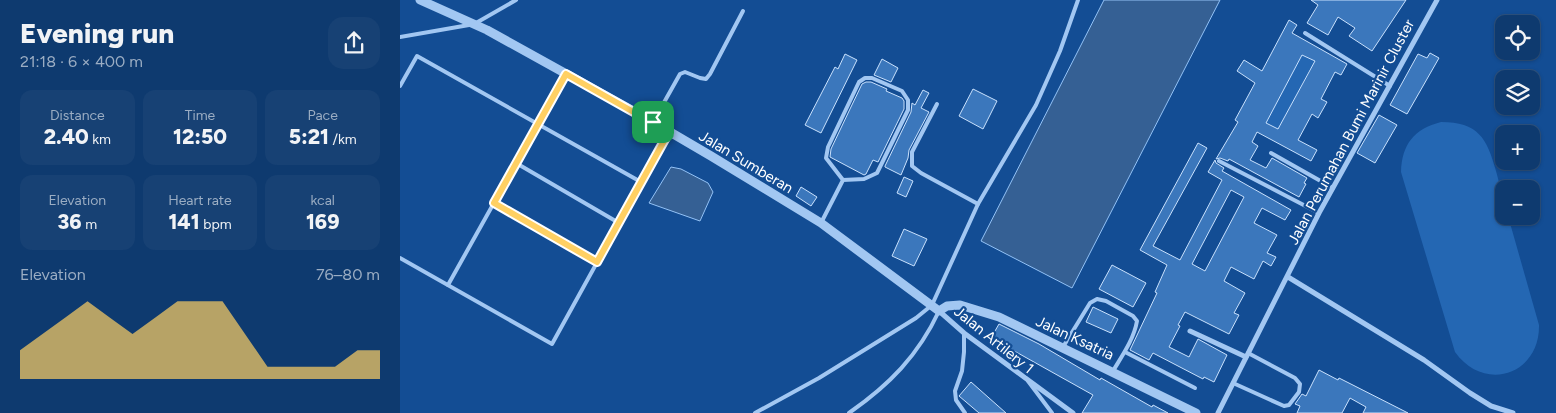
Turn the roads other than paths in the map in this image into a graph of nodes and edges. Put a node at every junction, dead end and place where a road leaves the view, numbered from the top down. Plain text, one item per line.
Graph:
1 (420, 0) edge
2 (516, 0) edge
3 (1078, 0) edge
4 (1437, 0) edge
5 (743, 11) dead end
6 (474, 24) junction
7 (1305, 32) dead end
8 (400, 37) edge
9 (566, 74) junction
10 (400, 86) edge
11 (1390, 86) junction
12 (937, 104) dead end
13 (653, 122) junction
14 (538, 124) junction
15 (669, 132) junction
16 (1271, 152) dead end
17 (1219, 161) dead end
18 (516, 163) junction
19 (843, 180) junction
20 (642, 182) junction
21 (1333, 188) junction
22 (494, 203) junction
23 (978, 204) junction
24 (1319, 213) junction
25 (619, 223) junction
26 (821, 223) junction
27 (400, 258) edge
28 (597, 262) junction
29 (1288, 277) junction
30 (448, 285) junction
31 (936, 308) junction
32 (1190, 331) dead end
33 (964, 333) junction
34 (1063, 347) junction
35 (1125, 352) junction
36 (1247, 355) junction
37 (1112, 371) junction
38 (1027, 380) junction
39 (1233, 383) junction
40 (1195, 388) dead end
41 (755, 413) edge
42 (849, 413) edge
43 (966, 413) edge
44 (1052, 413) edge
45 (1073, 413) edge
46 (1196, 413) edge
47 (1218, 413) edge
48 (1514, 413) edge

1 - 6 street, Jalan Sumberan
2 - 6 lane
3 - 23 lane
4 - 11 street, Jalan Perumahan Bumi Marinir Cluster
5 - 13 lane
6 - 8 lane
6 - 9 street, Jalan Sumberan
7 - 11 lane
9 - 13 street, Jalan Sumberan
9 - 14 lane
10 - 14 lane
11 - 21 street, Jalan Perumahan Bumi Marinir Cluster
12 - 23 lane
13 - 15 street, Jalan Sumberan
14 - 18 lane
14 - 20 lane
15 - 20 lane
15 - 26 street, Jalan Sumberan
16 - 21 lane
17 - 24 lane
18 - 22 lane
18 - 25 lane
19 - 19 lane
19 - 26 lane
20 - 25 lane
21 - 24 street, Jalan Perumahan Bumi Marinir Cluster
22 - 28 lane
22 - 30 lane
23 - 31 lane
24 - 29 street, Jalan Perumahan Bumi Marinir Cluster
25 - 28 lane
26 - 31 street, Jalan Sumberan
27 - 30 lane
28 - 30 lane
29 - 36 street, Jalan Perumahan Bumi Marinir Cluster
29 - 48 street
31 - 33 street, Jalan Artilery 1
31 - 34 street, Jalan Ksatria
31 - 41 lane
31 - 42 lane
32 - 36 street
33 - 38 street, Jalan Artilery 1
33 - 43 lane
34 - 35 lane
34 - 37 street, Jalan Ksatria
35 - 37 lane
35 - 40 lane
36 - 39 street, Jalan Perumahan Bumi Marinir Cluster
36 - 39 lane
37 - 46 street, Jalan Ksatria
38 - 44 lane, Jalan Artilery 1
38 - 45 street
39 - 47 street, Jalan Perumahan Bumi Marinir Cluster

